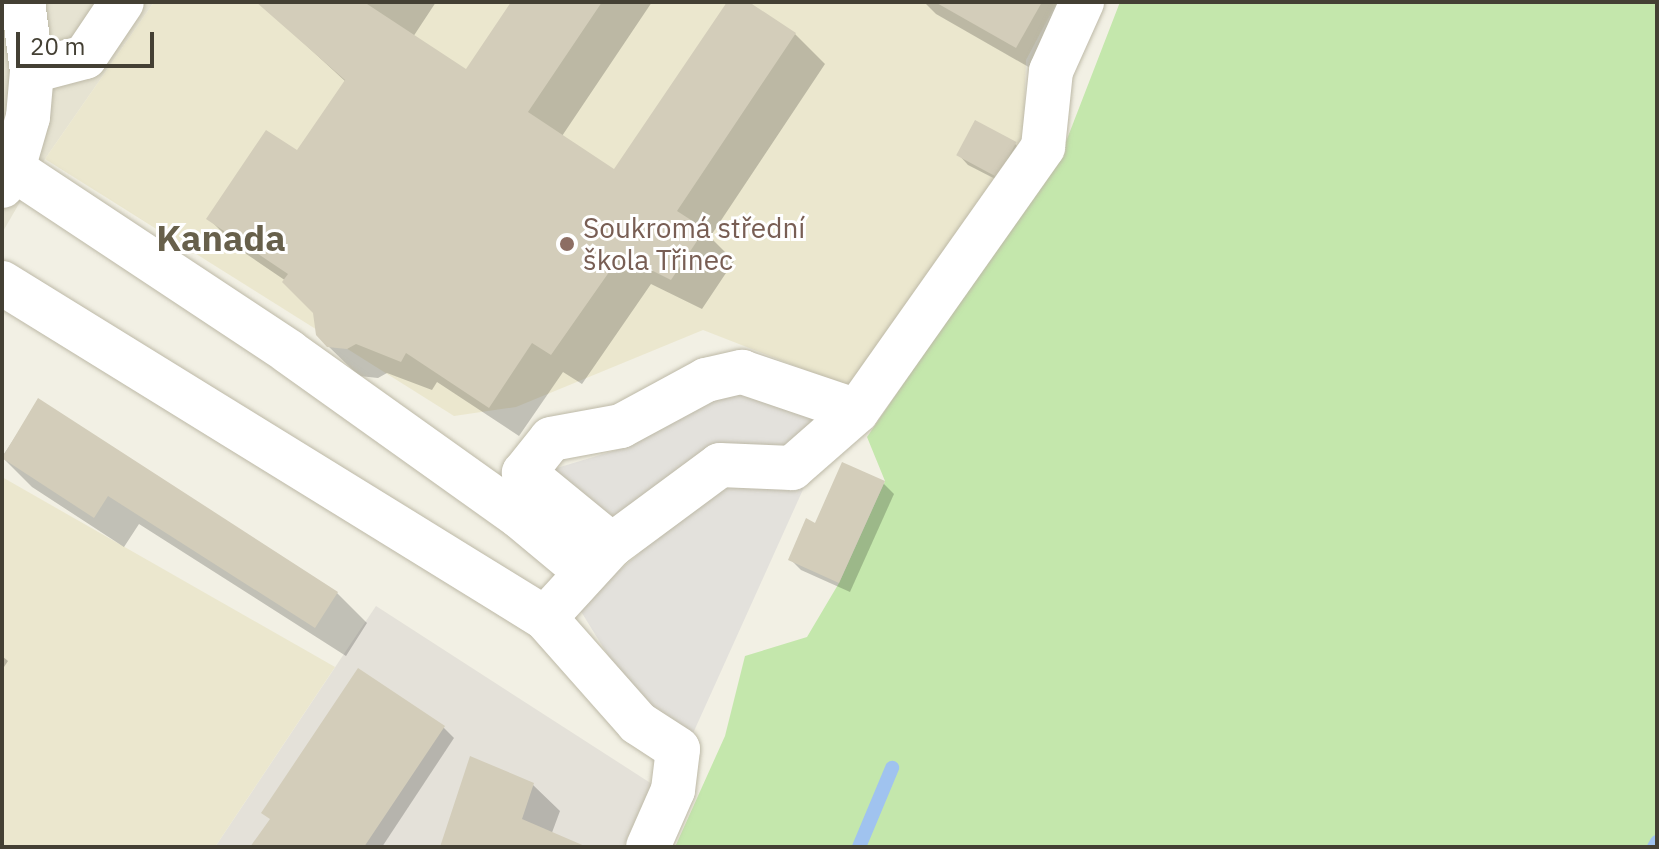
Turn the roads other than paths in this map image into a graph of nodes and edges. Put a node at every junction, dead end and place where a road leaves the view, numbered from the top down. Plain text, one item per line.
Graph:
1 (23, 2) edge
2 (122, 2) edge
3 (1082, 2) edge
4 (32, 71) junction
5 (8, 178) edge
6 (2, 283) edge
7 (857, 411) junction
8 (599, 558) junction
9 (545, 618) junction
10 (648, 847) edge

1 - 4 street
2 - 4 street
3 - 7 street
4 - 5 street
5 - 8 street
6 - 9 street
7 - 8 street
7 - 8 street
8 - 9 street
9 - 10 street

